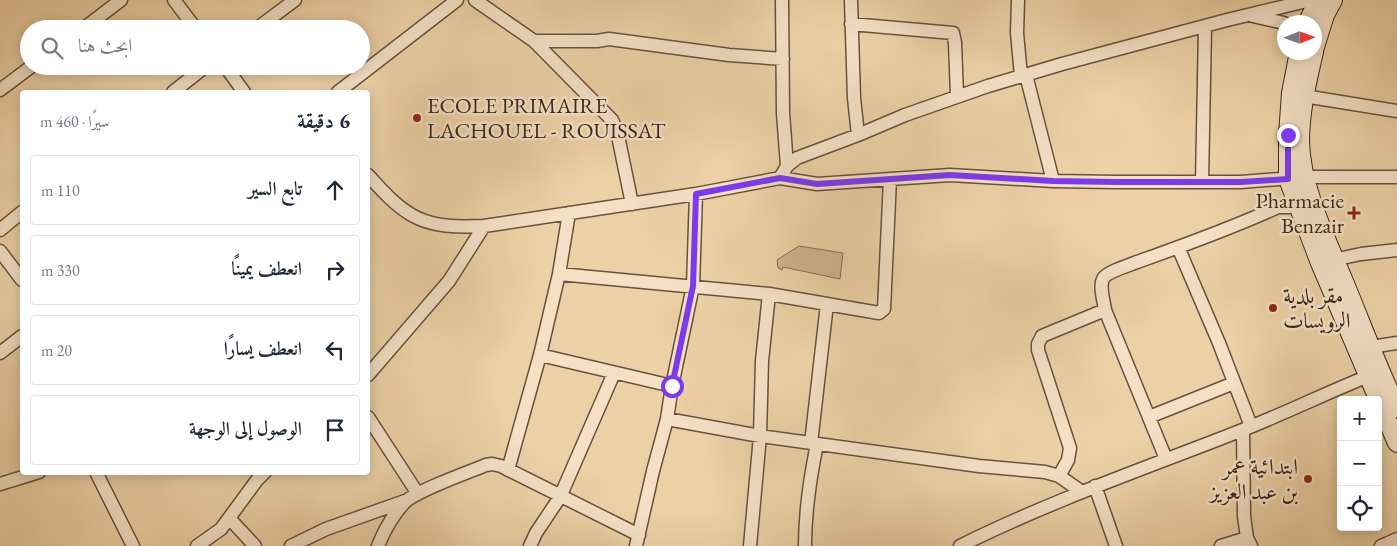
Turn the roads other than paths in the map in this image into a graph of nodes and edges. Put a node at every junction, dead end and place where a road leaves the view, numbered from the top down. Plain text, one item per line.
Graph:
1 (121, 0) edge
2 (174, 0) edge
3 (295, 0) edge
4 (457, 0) edge
5 (475, 0) edge
6 (782, 0) edge
7 (851, 0) edge
8 (1018, 0) edge
9 (1271, 0) edge
10 (1311, 0) edge
11 (1318, 0) edge
12 (1332, 0) edge
13 (1290, 4) junction
14 (1251, 15) junction
15 (1316, 15) edge
16 (1322, 19) edge
17 (95, 20) edge
18 (189, 20) edge
19 (268, 20) edge
20 (1277, 21) edge
21 (851, 24) junction
22 (1205, 27) junction
23 (534, 41) junction
24 (783, 59) junction
25 (1297, 60) edge
26 (1312, 60) edge
27 (370, 67) edge
28 (20, 75) edge
29 (195, 75) edge
30 (231, 75) edge
31 (360, 75) edge
32 (1023, 75) junction
33 (0, 90) edge
34 (176, 90) edge
35 (242, 90) edge
36 (341, 90) edge
37 (957, 96) junction
38 (1304, 96) junction
39 (1397, 111) edge
40 (858, 135) junction
41 (787, 166) junction
42 (370, 176) edge
43 (1397, 176) edge
44 (780, 178) junction
45 (1296, 178) junction
46 (890, 179) junction
47 (1053, 181) junction
48 (1202, 182) junction
49 (696, 194) junction
50 (1295, 199) junction
51 (632, 204) junction
52 (569, 213) junction
53 (20, 214) edge
54 (484, 226) junction
55 (0, 230) edge
56 (1178, 247) junction
57 (1397, 250) edge
58 (0, 252) edge
59 (1327, 261) junction
60 (559, 274) junction
61 (20, 277) edge
62 (693, 286) junction
63 (769, 294) junction
64 (827, 304) junction
65 (1106, 310) junction
66 (20, 338) edge
67 (1397, 343) edge
68 (1371, 347) junction
69 (0, 353) edge
70 (540, 355) junction
71 (370, 373) edge
72 (614, 373) junction
73 (1374, 373) junction
74 (1234, 383) junction
75 (672, 386) junction
76 (1397, 408) edge
77 (1149, 417) junction
78 (667, 419) junction
79 (370, 420) edge
80 (1247, 428) junction
81 (760, 436) junction
82 (814, 443) junction
83 (1397, 443) edge
84 (1166, 459) junction
85 (508, 470) junction
86 (29, 475) edge
87 (98, 475) edge
88 (262, 475) edge
89 (1059, 476) junction
90 (0, 484) edge
91 (1095, 486) junction
92 (1082, 492) junction
93 (418, 494) junction
94 (560, 497) junction
95 (405, 501) junction
96 (229, 518) junction
97 (988, 532) junction
98 (1397, 539) edge
99 (1249, 542) edge
100 (638, 543) edge
101 (133, 546) edge
102 (197, 546) edge
103 (255, 546) edge
104 (291, 546) edge
105 (378, 546) edge
106 (530, 546) edge
107 (750, 546) edge
108 (805, 546) edge
109 (960, 546) edge
110 (987, 546) edge
111 (1116, 546) edge
112 (1221, 546) edge
113 (1381, 546) edge

1 - 17 street
2 - 18 street
3 - 19 street
4 - 27 street
5 - 23 street
6 - 24 street
7 - 21 street
8 - 32 street
9 - 13 street
10 - 13 street
11 - 15 main road
12 - 16 main road
13 - 14 street
14 - 20 street
14 - 22 street
21 - 37 street
21 - 40 street
22 - 32 street
22 - 48 street
23 - 24 street
23 - 51 street
24 - 41 street
25 - 45 main road
26 - 38 main road
28 - 33 street
29 - 34 street
30 - 35 street
31 - 36 street
32 - 37 street
32 - 47 street
37 - 40 street
38 - 39 street
38 - 45 main road
40 - 41 street
41 - 44 street
42 - 54 street
43 - 45 street
44 - 46 street
44 - 49 street
45 - 48 street
45 - 50 main road
45 - 59 main road
46 - 47 street
46 - 64 street
47 - 48 street
49 - 51 street
49 - 62 street
50 - 56 street
50 - 59 main road
51 - 52 street
52 - 54 street
52 - 60 street
53 - 55 street
54 - 71 street
56 - 65 street
56 - 74 street
57 - 59 street
58 - 61 street
59 - 68 main road
59 - 73 main road
60 - 62 street
60 - 70 street
62 - 63 street
62 - 75 street
63 - 64 street
63 - 81 street
64 - 82 street
65 - 77 street
65 - 89 street
66 - 69 street
67 - 68 street
68 - 73 main road
70 - 72 street
70 - 85 street
72 - 75 street
72 - 94 street
73 - 76 main road
73 - 80 street
73 - 83 main road
74 - 77 street
74 - 80 street
75 - 78 street
77 - 84 street
78 - 81 street
78 - 100 street
79 - 93 street
80 - 84 street
80 - 99 street
81 - 82 street
81 - 107 street
82 - 89 street
82 - 108 street
84 - 91 street
85 - 93 street
85 - 94 street
86 - 90 street
87 - 101 street
88 - 96 street
89 - 92 street
91 - 92 street
91 - 111 street
92 - 97 street
93 - 95 street
94 - 100 street
94 - 106 street
95 - 104 street
95 - 105 street
96 - 102 street
96 - 103 street
97 - 109 street
97 - 110 street
98 - 113 street
99 - 112 street

